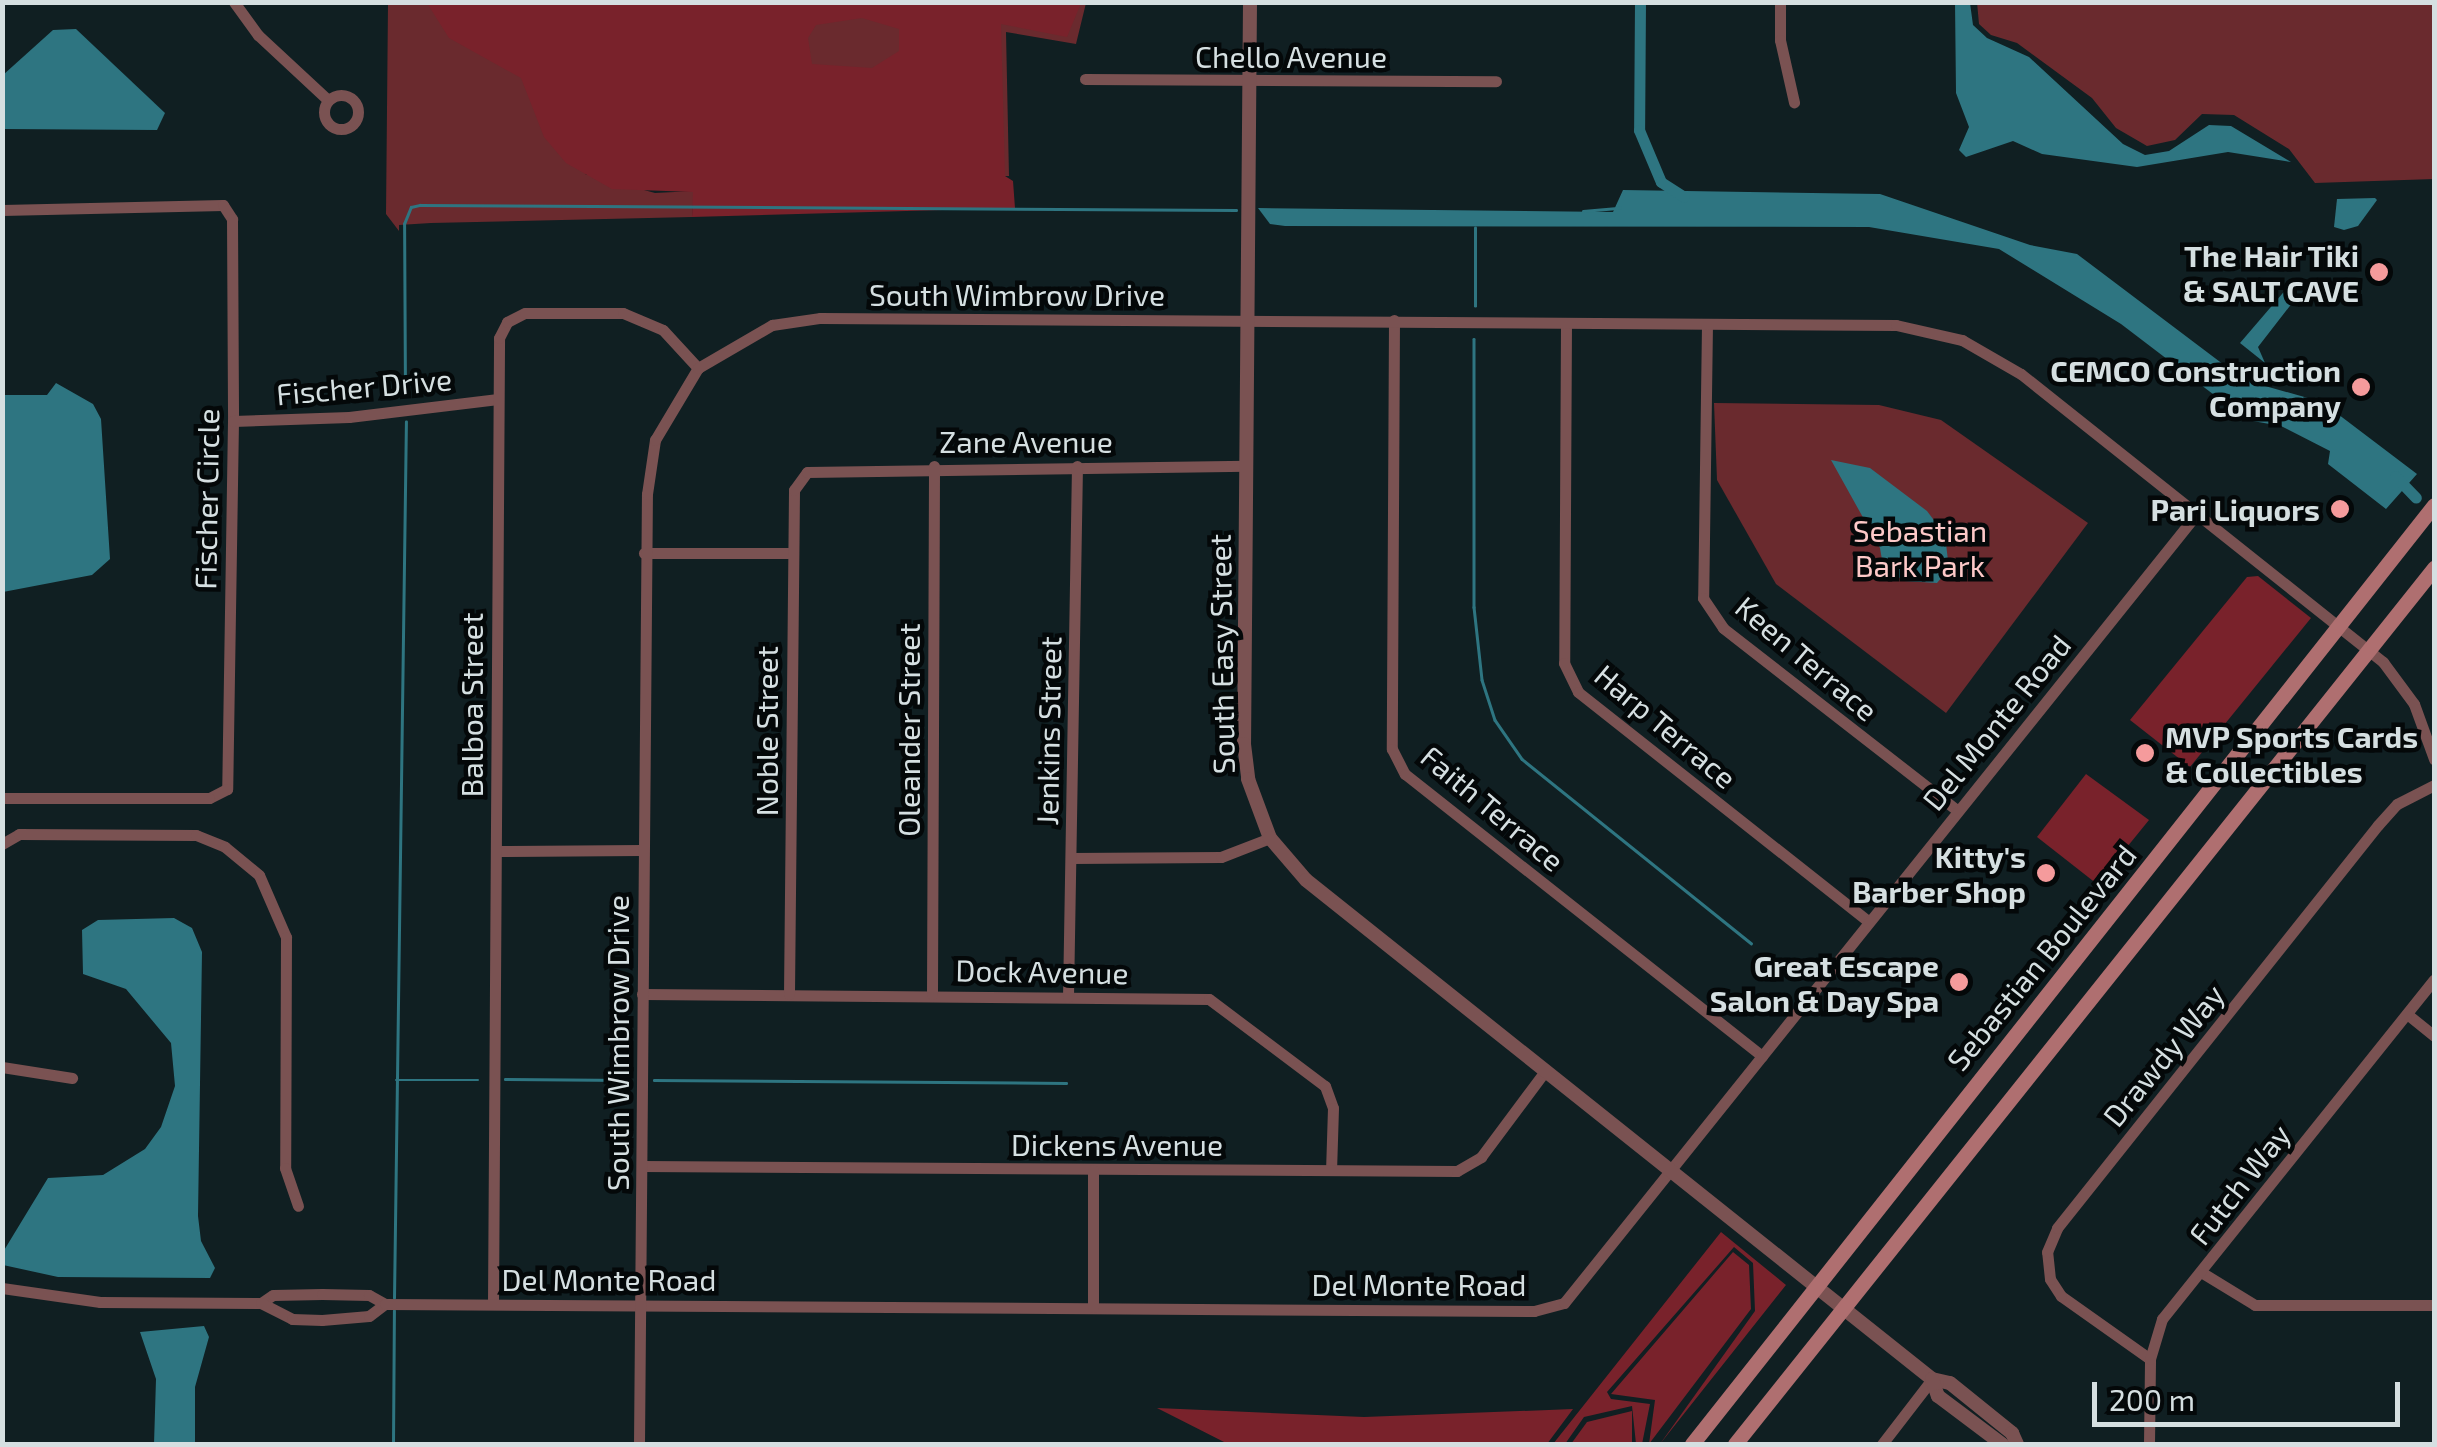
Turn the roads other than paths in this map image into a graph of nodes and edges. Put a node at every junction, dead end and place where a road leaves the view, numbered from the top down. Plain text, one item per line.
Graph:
1 (234, 2) edge
2 (1250, 2) edge
3 (1780, 2) edge
4 (1085, 79) dead end
5 (1249, 82) junction
6 (1496, 82) dead end
7 (328, 100) dead end
8 (1794, 102) dead end
9 (2, 210) edge
10 (1247, 320) junction
11 (1394, 320) junction
12 (1566, 323) junction
13 (1707, 324) junction
14 (698, 368) junction
15 (498, 399) junction
16 (233, 421) junction
17 (934, 466) junction
18 (1077, 466) junction
19 (1246, 466) junction
20 (807, 472) joint
21 (2434, 505) edge
22 (2195, 516) junction
23 (644, 553) junction
24 (792, 553) junction
25 (2434, 568) edge
26 (2339, 627) junction
27 (2368, 650) junction
28 (2434, 759) edge
29 (2434, 784) edge
30 (2, 798) edge
31 (1957, 810) junction
32 (1270, 838) junction
33 (2, 844) edge
34 (642, 850) junction
35 (496, 851) junction
36 (1071, 858) junction
37 (1868, 921) junction
38 (2434, 980) edge
39 (642, 994) junction
40 (789, 994) junction
41 (932, 994) junction
42 (1068, 997) junction
43 (2407, 1014) junction
44 (2434, 1036) edge
45 (1762, 1056) junction
46 (2, 1067) edge
47 (1545, 1071) junction
48 (72, 1078) dead end
49 (642, 1166) junction
50 (1093, 1170) junction
51 (1331, 1170) junction
52 (1671, 1170) junction
53 (298, 1206) dead end
54 (2201, 1272) junction
55 (1813, 1284) junction
56 (2, 1288) edge
57 (322, 1294) junction
58 (262, 1303) junction
59 (493, 1303) junction
60 (639, 1303) junction
61 (385, 1304) junction
62 (2434, 1305) edge
63 (1093, 1307) junction
64 (1843, 1308) junction
65 (322, 1320) junction
66 (2150, 1358) junction
67 (1932, 1379) junction
68 (639, 1444) edge
69 (1692, 1444) edge
70 (1735, 1444) edge
71 (1882, 1444) edge
72 (2002, 1444) edge
73 (2016, 1444) edge
74 (2149, 1444) edge

1 - 7 street
2 - 5 street, South Easy Street
3 - 8 street
4 - 5 street, Chello Avenue
5 - 6 street, Chello Avenue
5 - 10 street, South Easy Street
9 - 16 street, Fischer Circle
10 - 11 street, South Wimbrow Drive
10 - 14 street, South Wimbrow Drive
10 - 19 street, South Easy Street
11 - 12 street, South Wimbrow Drive
11 - 45 street, Faith Terrace
12 - 13 street, South Wimbrow Drive
12 - 37 street, Harp Terrace
13 - 22 street, South Wimbrow Drive
13 - 31 street, Keen Terrace
14 - 15 street, Balboa Street
14 - 23 street, South Wimbrow Drive
15 - 16 street, Fischer Drive
15 - 35 street, Balboa Street
16 - 30 street, Fischer Circle
17 - 18 street, Zane Avenue
17 - 20 street, Zane Avenue
17 - 41 street, Oleander Street
18 - 19 street, Zane Avenue
18 - 36 street, Jenkins Street
19 - 32 street, South Easy Street
20 - 24 street, Noble Street
21 - 26 main road, Sebastian Boulevard
22 - 26 street, South Wimbrow Drive
22 - 31 street, Del Monte Road
23 - 24 street
23 - 34 street, South Wimbrow Drive
24 - 40 street, Noble Street
25 - 27 main road
26 - 27 street, South Wimbrow Drive
26 - 55 main road, Sebastian Boulevard
27 - 28 street, South Wimbrow Drive
27 - 64 main road
29 - 66 street, Drawdy Way
31 - 37 street, Del Monte Road
32 - 36 street
32 - 47 street, South Easy Street
33 - 53 street
34 - 35 street
34 - 39 street, South Wimbrow Drive
35 - 59 street, Balboa Street
36 - 42 street, Jenkins Street
37 - 45 street, Del Monte Road
38 - 43 street, Futch Way
39 - 40 street, Dock Avenue
39 - 49 street, South Wimbrow Drive
40 - 41 street, Dock Avenue
41 - 42 street, Dock Avenue
42 - 51 street, Dock Avenue
43 - 44 street
43 - 54 street, Futch Way
45 - 52 street, Del Monte Road
46 - 48 street
47 - 51 street, Dickens Avenue
47 - 52 street, South Easy Street
49 - 50 street, Dickens Avenue
49 - 60 street, South Wimbrow Drive
50 - 51 street, Dickens Avenue
50 - 63 street
52 - 55 street, South Easy Street
52 - 63 street, Del Monte Road
54 - 62 street
54 - 66 street, Futch Way
55 - 64 street, South Easy Street
55 - 69 main road, Sebastian Boulevard
56 - 58 street
57 - 58 street
57 - 61 street
57 - 65 street
58 - 65 street
59 - 60 street, Del Monte Road
59 - 61 street, Del Monte Road
60 - 63 street, Del Monte Road
60 - 68 street, South Wimbrow Drive
61 - 65 street
64 - 67 street, South Easy Street
64 - 70 main road
66 - 74 street, Futch Way
67 - 71 street
67 - 72 street
67 - 73 street

